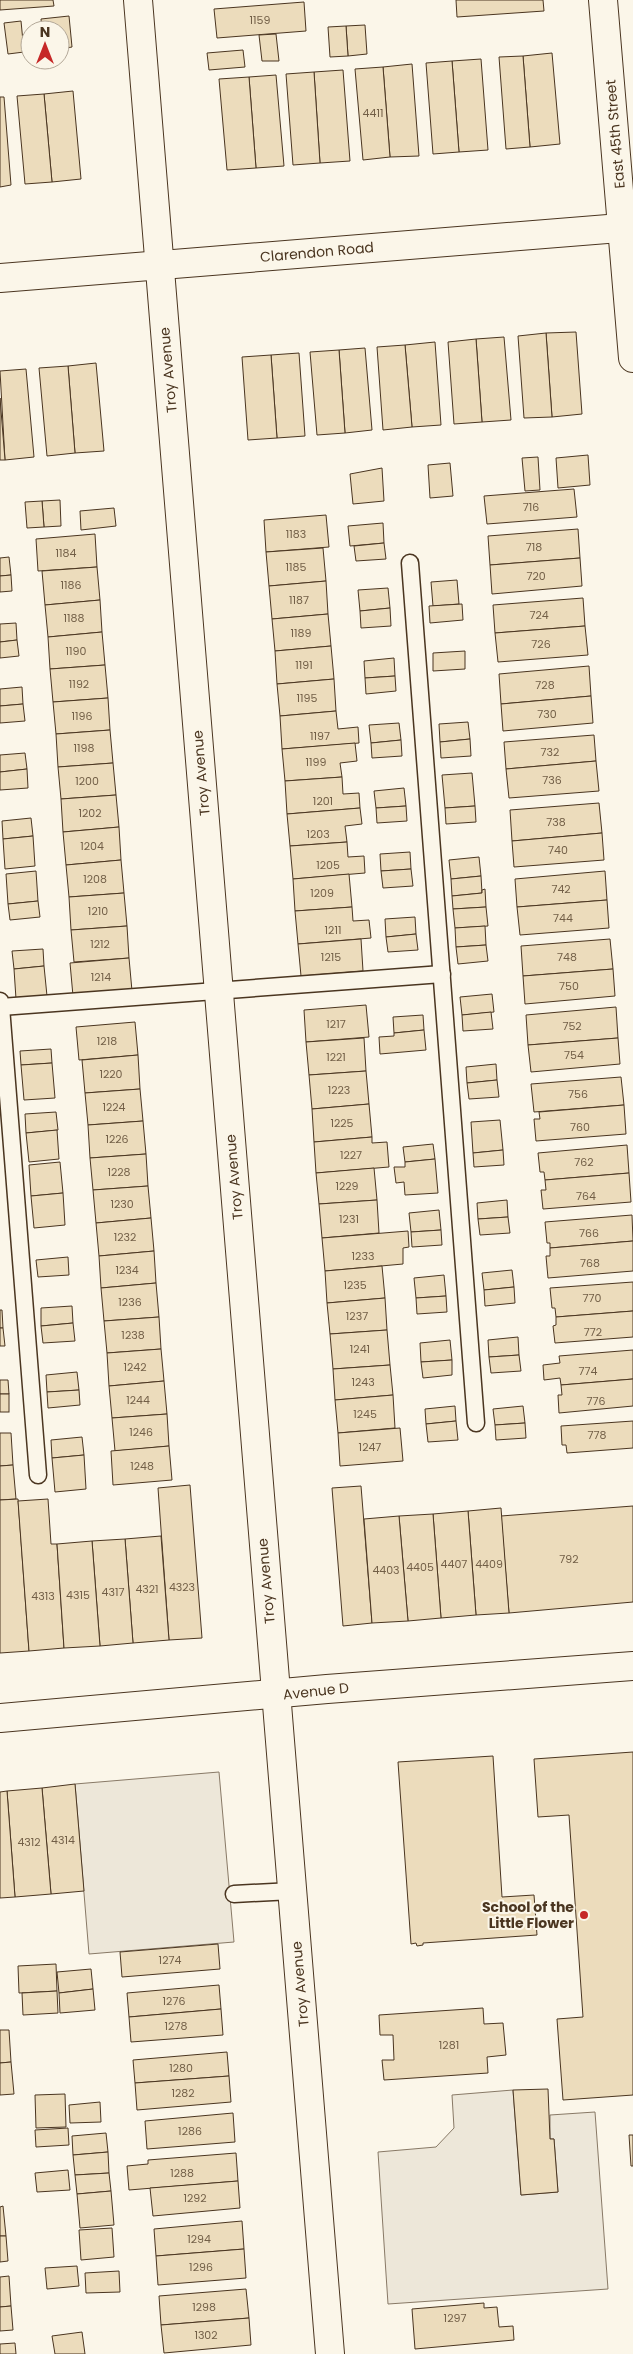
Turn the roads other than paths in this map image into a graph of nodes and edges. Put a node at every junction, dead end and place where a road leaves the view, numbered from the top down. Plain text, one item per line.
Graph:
1 (138, 0) edge
2 (603, 0) edge
3 (628, 228) edge
4 (160, 265) junction
5 (0, 278) edge
6 (633, 358) edge
7 (410, 563) dead end
8 (442, 974) junction
9 (219, 992) junction
10 (0, 1000) edge
11 (0, 1007) edge
12 (476, 1423) dead end
13 (38, 1474) dead end
14 (633, 1666) edge
15 (276, 1695) junction
16 (0, 1718) edge
17 (292, 1891) junction
18 (234, 1894) dead end
19 (330, 2354) edge

1 - 4 street, Troy Avenue
2 - 3 street, East 45th Street
3 - 4 street, Clarendon Road
3 - 6 street, East 45th Street
4 - 5 street, Clarendon Road
4 - 9 street, Troy Avenue
7 - 8 lane
8 - 9 lane
8 - 12 lane
9 - 11 lane
9 - 15 street, Troy Avenue
10 - 11 lane
11 - 13 lane
14 - 15 street, Avenue D
15 - 16 street, Avenue D
15 - 17 street, Troy Avenue
17 - 18 lane
17 - 19 street, Troy Avenue

